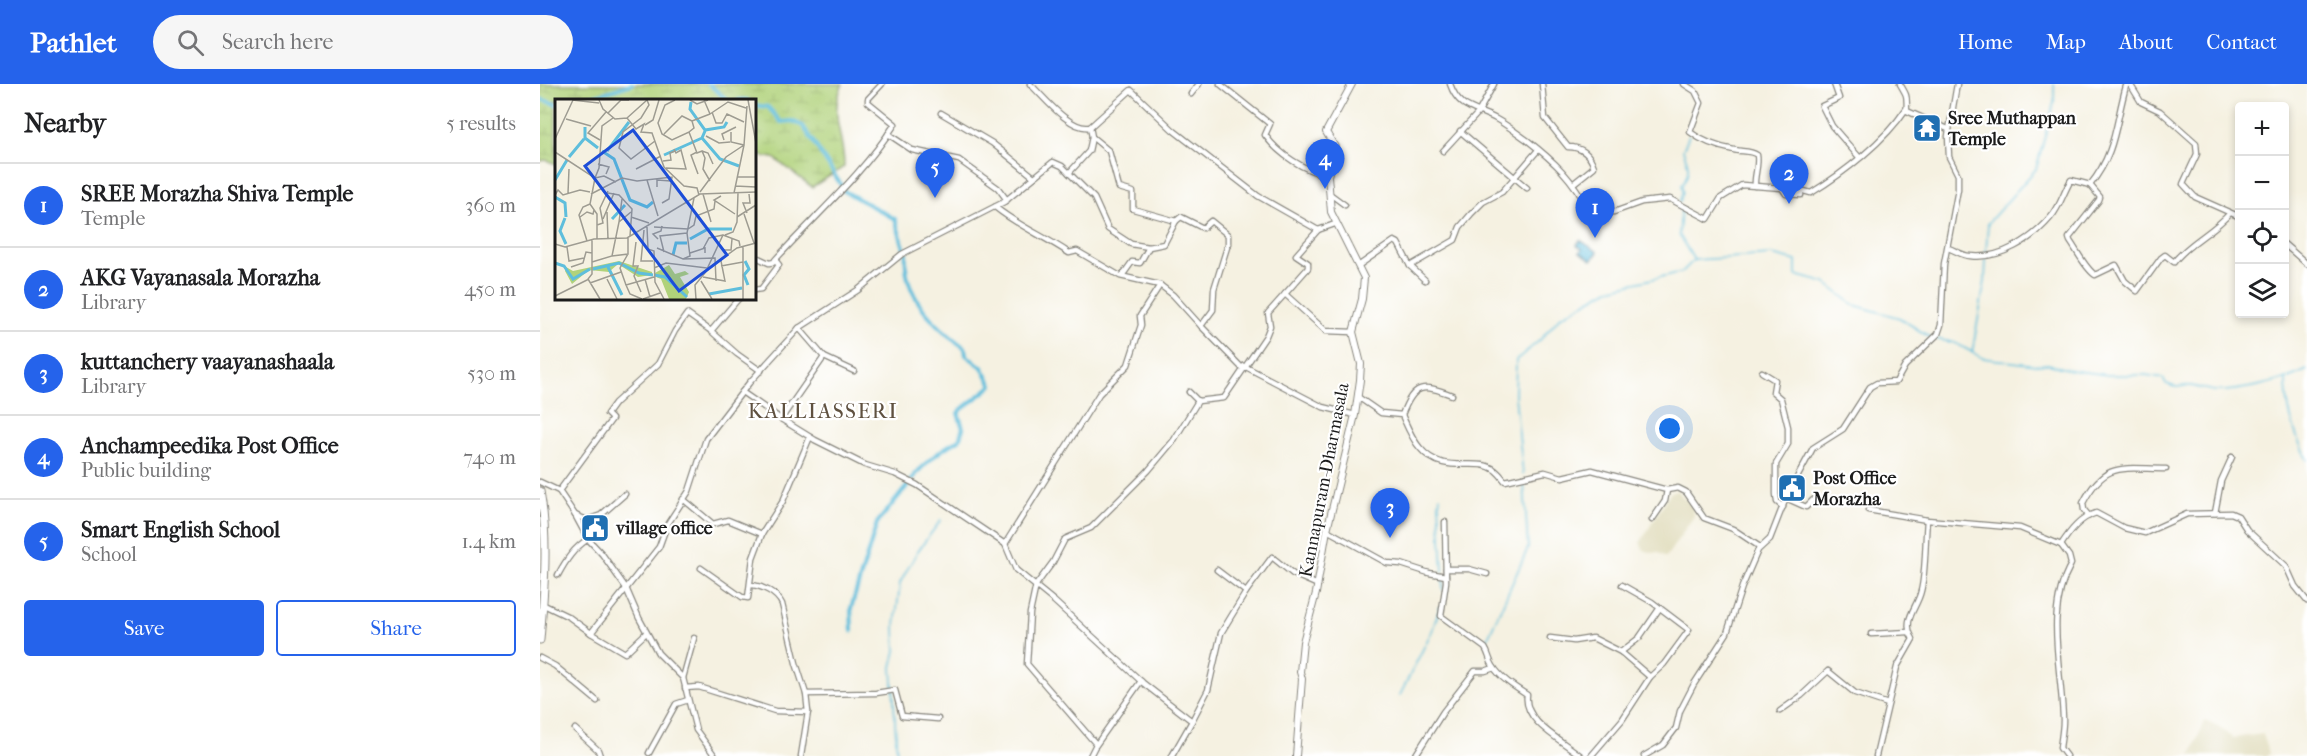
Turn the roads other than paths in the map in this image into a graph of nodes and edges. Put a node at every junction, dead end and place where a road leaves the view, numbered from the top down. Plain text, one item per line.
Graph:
1 (882, 84) edge
2 (1030, 84) edge
3 (1199, 84) edge
4 (1220, 84) edge
5 (1352, 84) edge
6 (1450, 84) edge
7 (1494, 84) edge
8 (1542, 84) edge
9 (1684, 84) edge
10 (1834, 84) edge
11 (1899, 84) edge
12 (1957, 84) edge
13 (2130, 84) edge
14 (1131, 86) edge
15 (1191, 94) dead end
16 (1906, 109) junction
17 (941, 113) dead end
18 (1478, 113) junction
19 (1948, 129) junction
20 (1460, 131) junction
21 (1090, 132) junction
22 (888, 134) junction
23 (1538, 150) junction
24 (1443, 151) dead end
25 (1859, 157) junction
26 (1069, 173) junction
27 (1328, 176) junction
28 (1035, 177) junction
29 (1515, 178) junction
30 (1574, 183) junction
31 (2090, 185) junction
32 (1755, 186) junction
33 (1527, 188) dead end
34 (1330, 194) junction
35 (1007, 200) junction
36 (1344, 204) dead end
37 (994, 207) junction
38 (2230, 213) junction
39 (2235, 215) edge
40 (1176, 221) junction
41 (1335, 224) junction
42 (1318, 230) junction
43 (1149, 247) junction
44 (1948, 248) junction
45 (2289, 248) edge
46 (756, 257) edge
47 (775, 260) junction
48 (2307, 264) edge
49 (1358, 266) junction
50 (1410, 266) junction
51 (1122, 276) junction
52 (1425, 280) dead end
53 (1160, 285) junction
54 (756, 290) edge
55 (1285, 294) junction
56 (737, 300) edge
57 (1201, 326) junction
58 (799, 328) junction
59 (711, 330) junction
60 (1353, 332) junction
61 (825, 357) junction
62 (1243, 367) junction
63 (760, 371) junction
64 (854, 371) dead end
65 (1762, 372) dead end
66 (742, 392) junction
67 (1189, 392) dead end
68 (1452, 395) dead end
69 (1358, 397) junction
70 (1198, 401) junction
71 (1355, 415) junction
72 (1402, 415) junction
73 (782, 419) junction
74 (810, 437) junction
75 (2232, 457) dead end
76 (2166, 469) dead end
77 (540, 482) edge
78 (1667, 490) junction
79 (540, 491) edge
80 (559, 491) junction
81 (626, 494) dead end
82 (1786, 498) junction
83 (683, 499) junction
84 (1813, 500) dead end
85 (1782, 507) junction
86 (1868, 510) dead end
87 (2215, 513) junction
88 (575, 515) junction
89 (2089, 516) junction
90 (1652, 520) dead end
91 (1927, 520) junction
92 (1445, 522) dead end
93 (1327, 530) junction
94 (762, 534) junction
95 (588, 539) junction
96 (1005, 544) junction
97 (2061, 545) junction
98 (1760, 547) junction
99 (701, 568) dead end
100 (1446, 568) junction
101 (1217, 570) dead end
102 (558, 574) dead end
103 (1486, 574) dead end
104 (1444, 576) junction
105 (751, 585) junction
106 (1036, 585) junction
107 (1318, 585) junction
108 (1622, 585) dead end
109 (626, 588) junction
110 (1246, 592) junction
111 (2307, 601) edge
112 (541, 603) edge
113 (1659, 609) junction
114 (1909, 632) junction
115 (591, 633) junction
116 (646, 633) junction
117 (1871, 634) dead end
118 (694, 638) dead end
119 (1550, 638) dead end
120 (540, 640) edge
121 (1621, 652) junction
122 (540, 658) edge
123 (1494, 668) junction
124 (1650, 676) junction
125 (683, 678) junction
126 (1141, 681) junction
127 (686, 688) junction
128 (806, 694) junction
129 (688, 700) junction
130 (597, 701) dead end
131 (1888, 704) junction
132 (1780, 711) dead end
133 (808, 712) junction
134 (938, 719) dead end
135 (1191, 721) junction
136 (575, 729) dead end
137 (1095, 746) junction
138 (649, 753) dead end
139 (600, 756) edge
140 (715, 756) edge
141 (801, 756) edge
142 (1090, 756) edge
143 (1172, 756) edge
144 (1296, 756) edge
145 (1415, 756) edge
146 (1581, 756) edge
147 (1591, 756) edge
148 (1644, 756) edge
149 (1876, 756) edge
150 (2066, 756) edge

1 - 22 street
2 - 21 street
3 - 15 street
4 - 27 street
5 - 27 main road, Kannapuram-Dharmasala
6 - 18 street
7 - 18 street
8 - 30 street
9 - 32 street
10 - 25 street
11 - 16 street
12 - 19 street
13 - 31 street
13 - 38 street
14 - 21 street
14 - 42 street
16 - 19 street
16 - 25 street
17 - 28 street
18 - 20 street
18 - 23 street
19 - 44 street
20 - 24 street
20 - 29 street
21 - 26 street
21 - 40 street
22 - 35 street
22 - 47 street
23 - 29 street
23 - 30 street
25 - 32 street
26 - 28 street
26 - 43 street
27 - 34 main road, Kannapuram-Dharmasala
28 - 35 street
29 - 33 street
29 - 50 street
30 - 32 street
31 - 38 street
31 - 44 street
34 - 36 street
34 - 41 main road, Kannapuram-Dharmasala
35 - 37 street
37 - 51 street
37 - 58 street
38 - 39 street
40 - 43 street
40 - 57 street
41 - 42 street
41 - 49 main road, Kannapuram-Dharmasala
42 - 55 street
43 - 51 street
44 - 82 street
45 - 48 street
46 - 47 street
47 - 54 street
49 - 50 street
49 - 60 main road, Kannapuram-Dharmasala
50 - 52 street
51 - 53 street
53 - 57 street
53 - 96 street
55 - 60 street
55 - 62 street
56 - 59 street
57 - 62 street
58 - 61 street
58 - 63 street
59 - 63 street
59 - 80 street
60 - 69 main road, Kannapuram-Dharmasala
61 - 64 street
61 - 73 street
62 - 70 street
62 - 71 street
63 - 66 street
65 - 85 street
66 - 73 street
66 - 83 street
67 - 70 street
68 - 72 street
69 - 71 main road, Kannapuram-Dharmasala
69 - 72 street
70 - 106 street
71 - 93 main road, Kannapuram-Dharmasala
72 - 78 street
73 - 74 street
74 - 94 street
74 - 96 street
75 - 87 street
76 - 89 street
77 - 80 street
78 - 90 street
78 - 98 street
79 - 112 highway
80 - 88 street
81 - 88 street
82 - 84 street
82 - 85 street
83 - 94 street
83 - 109 street
85 - 98 street
86 - 91 street
87 - 89 street
87 - 111 street
88 - 95 street
89 - 97 street
91 - 97 street
91 - 114 street
92 - 100 street
93 - 104 street
93 - 107 main road, Kannapuram-Dharmasala
94 - 105 street
95 - 102 street
95 - 109 street
96 - 106 street
97 - 150 street
98 - 148 street
99 - 105 street
100 - 103 street
100 - 104 street
101 - 110 street
104 - 123 street
105 - 128 street
106 - 126 street
106 - 137 street
107 - 110 street
107 - 144 main road, Kannapuram-Dharmasala
108 - 113 street
109 - 115 street
109 - 116 street
110 - 135 street
112 - 115 street
112 - 120 highway
113 - 121 street
113 - 124 street
114 - 117 street
114 - 131 street
115 - 116 street
116 - 125 street
118 - 125 street
119 - 121 street
121 - 124 street
122 - 130 street
123 - 145 street
123 - 146 street
124 - 147 street
125 - 127 street
126 - 135 street
126 - 137 street
127 - 129 street
127 - 133 street
128 - 133 street
128 - 134 street
129 - 138 street
129 - 140 street
131 - 132 street
131 - 149 street
133 - 141 street
135 - 143 street
136 - 139 street
137 - 142 street

